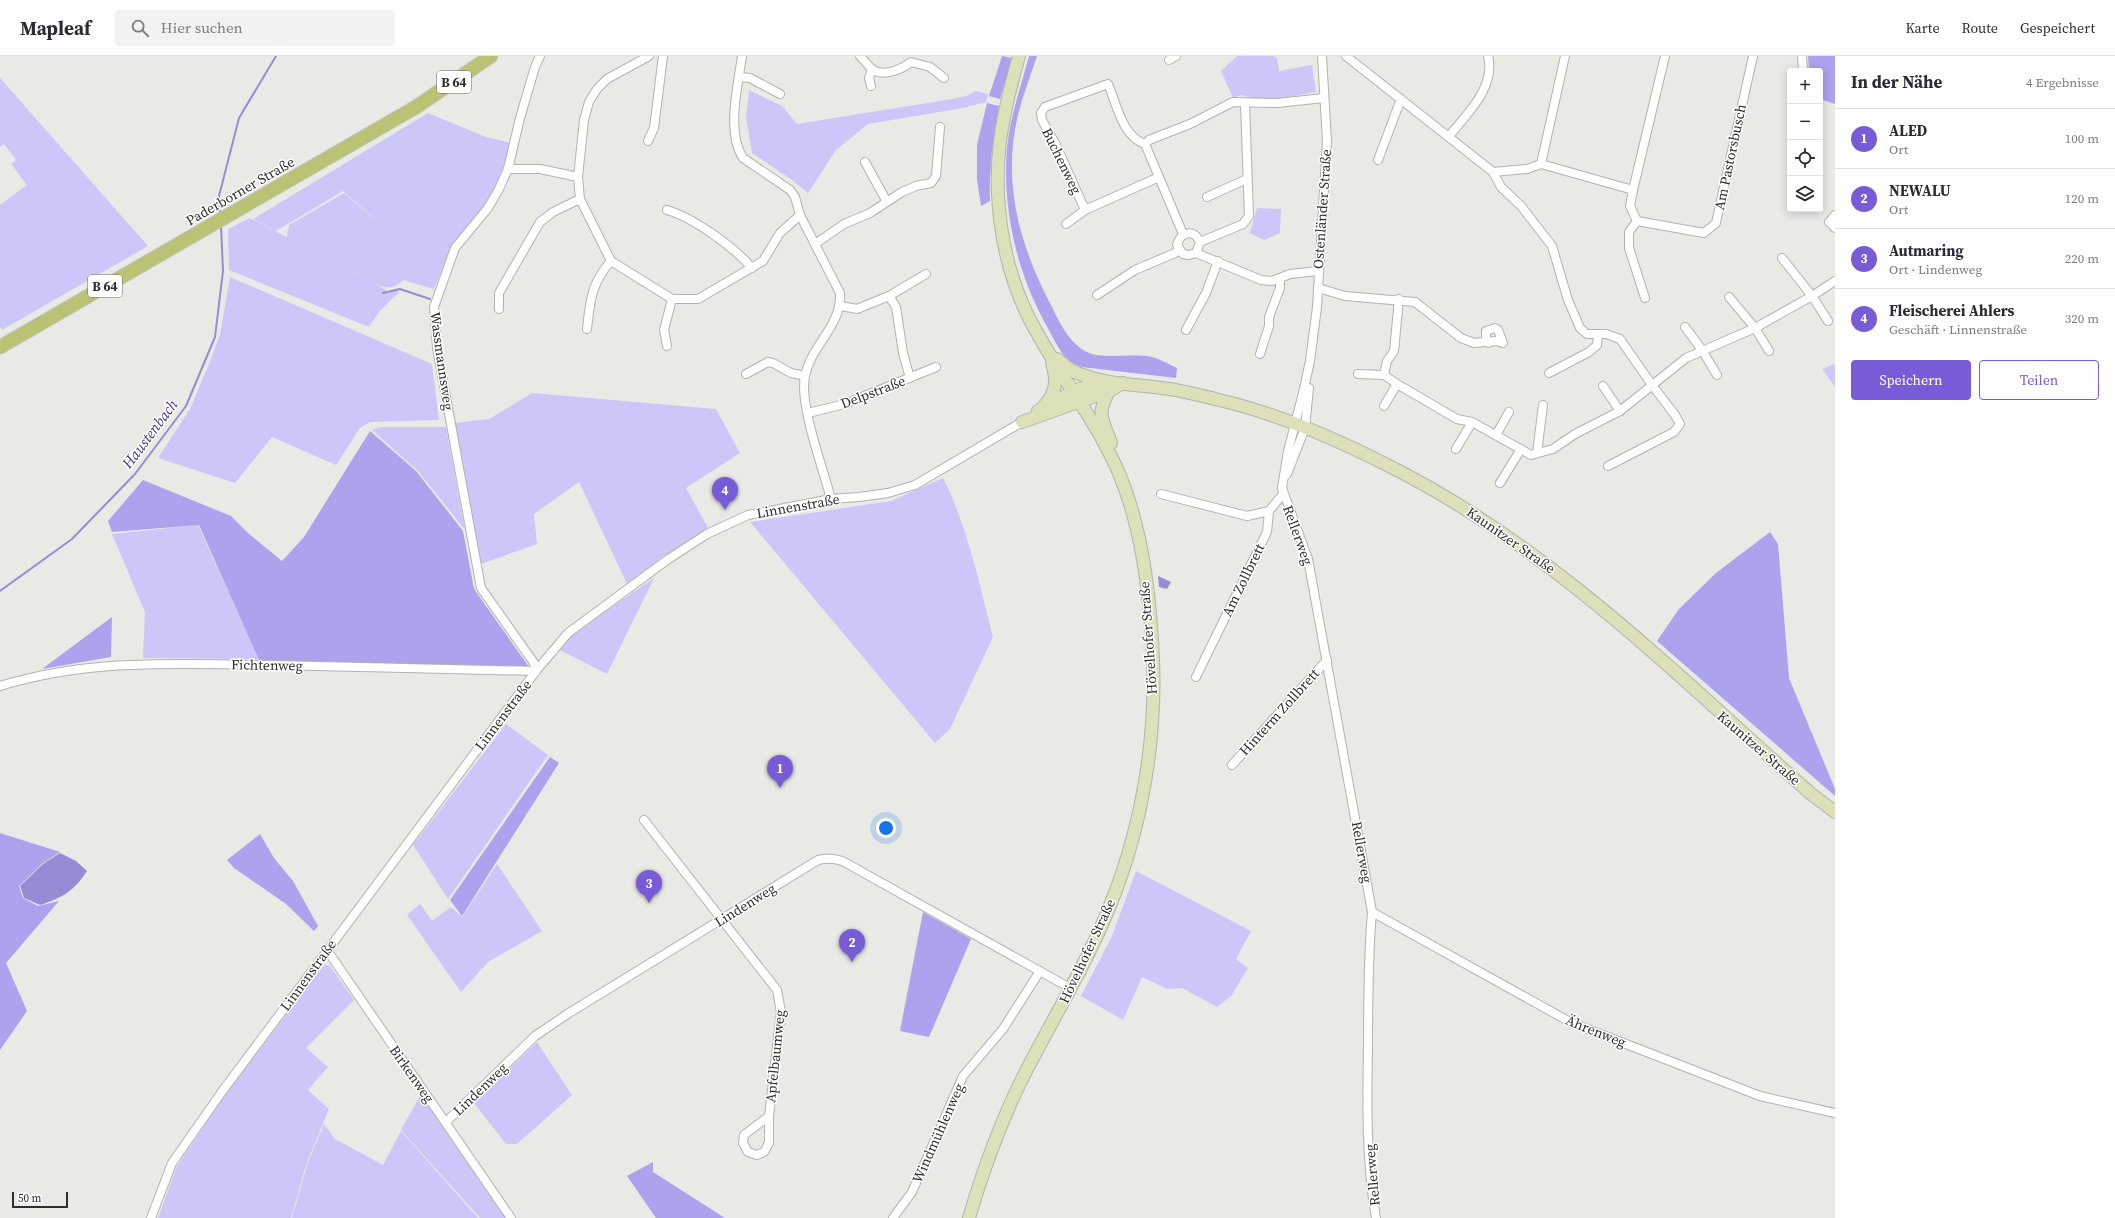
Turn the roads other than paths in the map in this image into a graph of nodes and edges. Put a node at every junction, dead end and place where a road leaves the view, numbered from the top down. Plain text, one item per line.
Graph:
1 (491, 56) edge
2 (540, 56) edge
3 (649, 56) edge
4 (663, 56) edge
5 (742, 56) edge
6 (860, 56) edge
7 (1018, 56) edge
8 (1322, 56) edge
9 (1488, 56) edge
10 (1565, 56) edge
11 (1666, 56) edge
12 (1753, 56) edge
13 (1802, 56) edge
14 (1350, 57) edge
15 (1803, 68) edge
16 (872, 69) junction
17 (739, 77) junction
18 (944, 78) dead end
19 (871, 86) dead end
20 (780, 94) dead end
21 (1324, 98) junction
22 (1401, 99) junction
23 (1245, 103) junction
24 (940, 127) dead end
25 (1449, 136) junction
26 (648, 141) dead end
27 (1146, 144) junction
28 (1378, 160) dead end
29 (864, 162) dead end
30 (1542, 164) junction
31 (508, 169) junction
32 (1493, 172) junction
33 (578, 177) junction
34 (1159, 177) junction
35 (1247, 179) junction
36 (1633, 190) junction
37 (1206, 197) dead end
38 (580, 199) junction
39 (887, 202) junction
40 (667, 210) dead end
41 (1085, 210) junction
42 (800, 215) junction
43 (1835, 215) edge
44 (1637, 222) junction
45 (1066, 224) dead end
46 (1835, 228) edge
47 (1183, 234) junction
48 (1200, 242) junction
49 (815, 244) junction
50 (1179, 250) junction
51 (1196, 253) junction
52 (1782, 258) dead end
53 (611, 261) junction
54 (1218, 261) junction
55 (752, 268) junction
56 (1318, 271) junction
57 (926, 274) dead end
58 (1280, 279) junction
59 (1835, 281) edge
60 (1318, 288) junction
61 (1097, 295) dead end
62 (889, 296) junction
63 (1812, 296) junction
64 (1729, 297) dead end
65 (1645, 298) dead end
66 (672, 299) junction
67 (1399, 299) junction
68 (841, 306) junction
69 (499, 309) dead end
70 (1828, 321) dead end
71 (1685, 327) dead end
72 (1755, 328) junction
73 (587, 330) dead end
74 (1186, 330) dead end
75 (1598, 334) junction
76 (1489, 343) dead end
77 (667, 346) dead end
78 (0, 347) edge
79 (1702, 350) junction
80 (1769, 351) dead end
81 (1049, 352) junction
82 (1260, 354) dead end
83 (936, 367) dead end
84 (1549, 373) dead end
85 (746, 374) dead end
86 (1358, 374) dead end
87 (1384, 375) junction
88 (1717, 375) dead end
89 (805, 376) junction
90 (910, 378) junction
91 (1397, 384) junction
92 (1652, 385) junction
93 (1106, 386) junction
94 (1603, 386) dead end
95 (1077, 396) junction
96 (1543, 405) dead end
97 (1384, 406) dead end
98 (1042, 408) junction
99 (1620, 411) junction
100 (1509, 412) dead end
101 (808, 414) junction
102 (1022, 422) junction
103 (1472, 422) junction
104 (1300, 426) junction
105 (1496, 435) junction
106 (1456, 449) dead end
107 (1521, 449) junction
108 (1537, 453) junction
109 (1608, 466) dead end
110 (1117, 469) junction
111 (1500, 483) dead end
112 (1161, 494) dead end
113 (1283, 494) junction
114 (831, 499) junction
115 (1269, 511) junction
116 (1327, 660) junction
117 (536, 671) junction
118 (1196, 677) dead end
119 (0, 686) edge
120 (1232, 765) dead end
121 (1835, 812) edge
122 (644, 820) dead end
123 (1372, 912) junction
124 (723, 920) junction
125 (326, 950) junction
126 (1040, 971) junction
127 (1070, 988) junction
128 (1835, 1113) edge
129 (769, 1116) junction
130 (446, 1122) junction
131 (151, 1218) edge
132 (510, 1218) edge
133 (893, 1218) edge
134 (969, 1218) edge
135 (1376, 1218) edge

1 - 78 main road, Paderborner Straße / B 64
2 - 31 street, Wassmannsweg
3 - 33 street
4 - 26 street
5 - 17 street
6 - 16 street
7 - 81 main road, Hövelhofer Straße
8 - 21 street, Ostenländer Straße
9 - 25 street
10 - 30 street
11 - 36 street
12 - 44 street, Am Pastorsbusch
13 - 15 street
14 - 22 street
16 - 18 street
16 - 19 street
17 - 20 street
17 - 42 street
21 - 23 street
21 - 56 street, Ostenländer Straße
22 - 25 street
22 - 28 street
23 - 27 street
23 - 35 street
24 - 39 street
25 - 32 street
27 - 34 street
27 - 41 street, Buchenweg
29 - 39 street
30 - 32 street
30 - 36 street
31 - 33 street
31 - 117 street, Wassmannsweg
32 - 75 street
33 - 38 street
34 - 41 street, Buchenweg
34 - 47 street
35 - 37 street
35 - 48 street
36 - 44 street
38 - 53 street
38 - 69 street
39 - 49 street
40 - 55 street
41 - 45 street, Buchenweg
42 - 49 street
42 - 55 street
43 - 46 street
44 - 65 street
47 - 48 street
47 - 50 street
48 - 51 street
49 - 68 street
50 - 51 street
50 - 61 street
51 - 54 street
52 - 63 street
53 - 66 street
53 - 73 street
54 - 58 street
54 - 74 street
55 - 66 street
56 - 58 street
56 - 60 street, Ostenländer Straße
57 - 62 street
58 - 82 street
59 - 63 street
60 - 67 street
60 - 104 street, Ostenländer Straße
62 - 68 street
62 - 90 street
63 - 70 street
63 - 72 street
64 - 72 street
66 - 77 street
67 - 76 street
67 - 87 street
68 - 89 street
71 - 79 street
72 - 79 street
72 - 80 street
75 - 84 street
75 - 92 street
79 - 88 street
79 - 92 street
81 - 93 main road
81 - 95 main road, Hövelhofer Straße
81 - 98 main road
83 - 90 street, Delpstraße
85 - 89 street
86 - 87 street
87 - 91 street
89 - 101 street
90 - 101 street, Delpstraße
91 - 97 street
91 - 103 street
92 - 99 street
92 - 109 street
93 - 95 main road
93 - 104 main road, Kaunitzer Straße
93 - 110 main road
94 - 99 street
95 - 98 main road
95 - 102 main road
95 - 110 main road, Hövelhofer Straße
96 - 108 street
98 - 102 main road
99 - 108 street
100 - 105 street
101 - 114 street
102 - 114 street, Linnenstraße
103 - 105 street
103 - 106 street
104 - 113 street
104 - 121 main road, Kaunitzer Straße
105 - 107 street
107 - 108 street
107 - 111 street
110 - 127 main road, Hövelhofer Straße
112 - 115 street
113 - 115 street
113 - 116 street, Rellerweg
114 - 117 street, Linnenstraße
115 - 118 street, Am Zollbrett
116 - 120 street, Hinterm Zollbrett
116 - 123 street, Rellerweg
117 - 119 street, Fichtenweg
117 - 125 street, Linnenstraße
122 - 124 street, Apfelbaumweg
123 - 128 street, Ährenweg
123 - 135 street, Rellerweg
124 - 126 street, Lindenweg
124 - 129 street, Apfelbaumweg
124 - 130 street, Lindenweg
125 - 130 street, Birkenweg
125 - 131 street, Linnenstraße
126 - 127 street, Lindenweg
126 - 133 street, Windmühlenweg
127 - 134 main road, Hövelhofer Straße
129 - 129 street, Apfelbaumweg
130 - 132 street, Birkenweg

